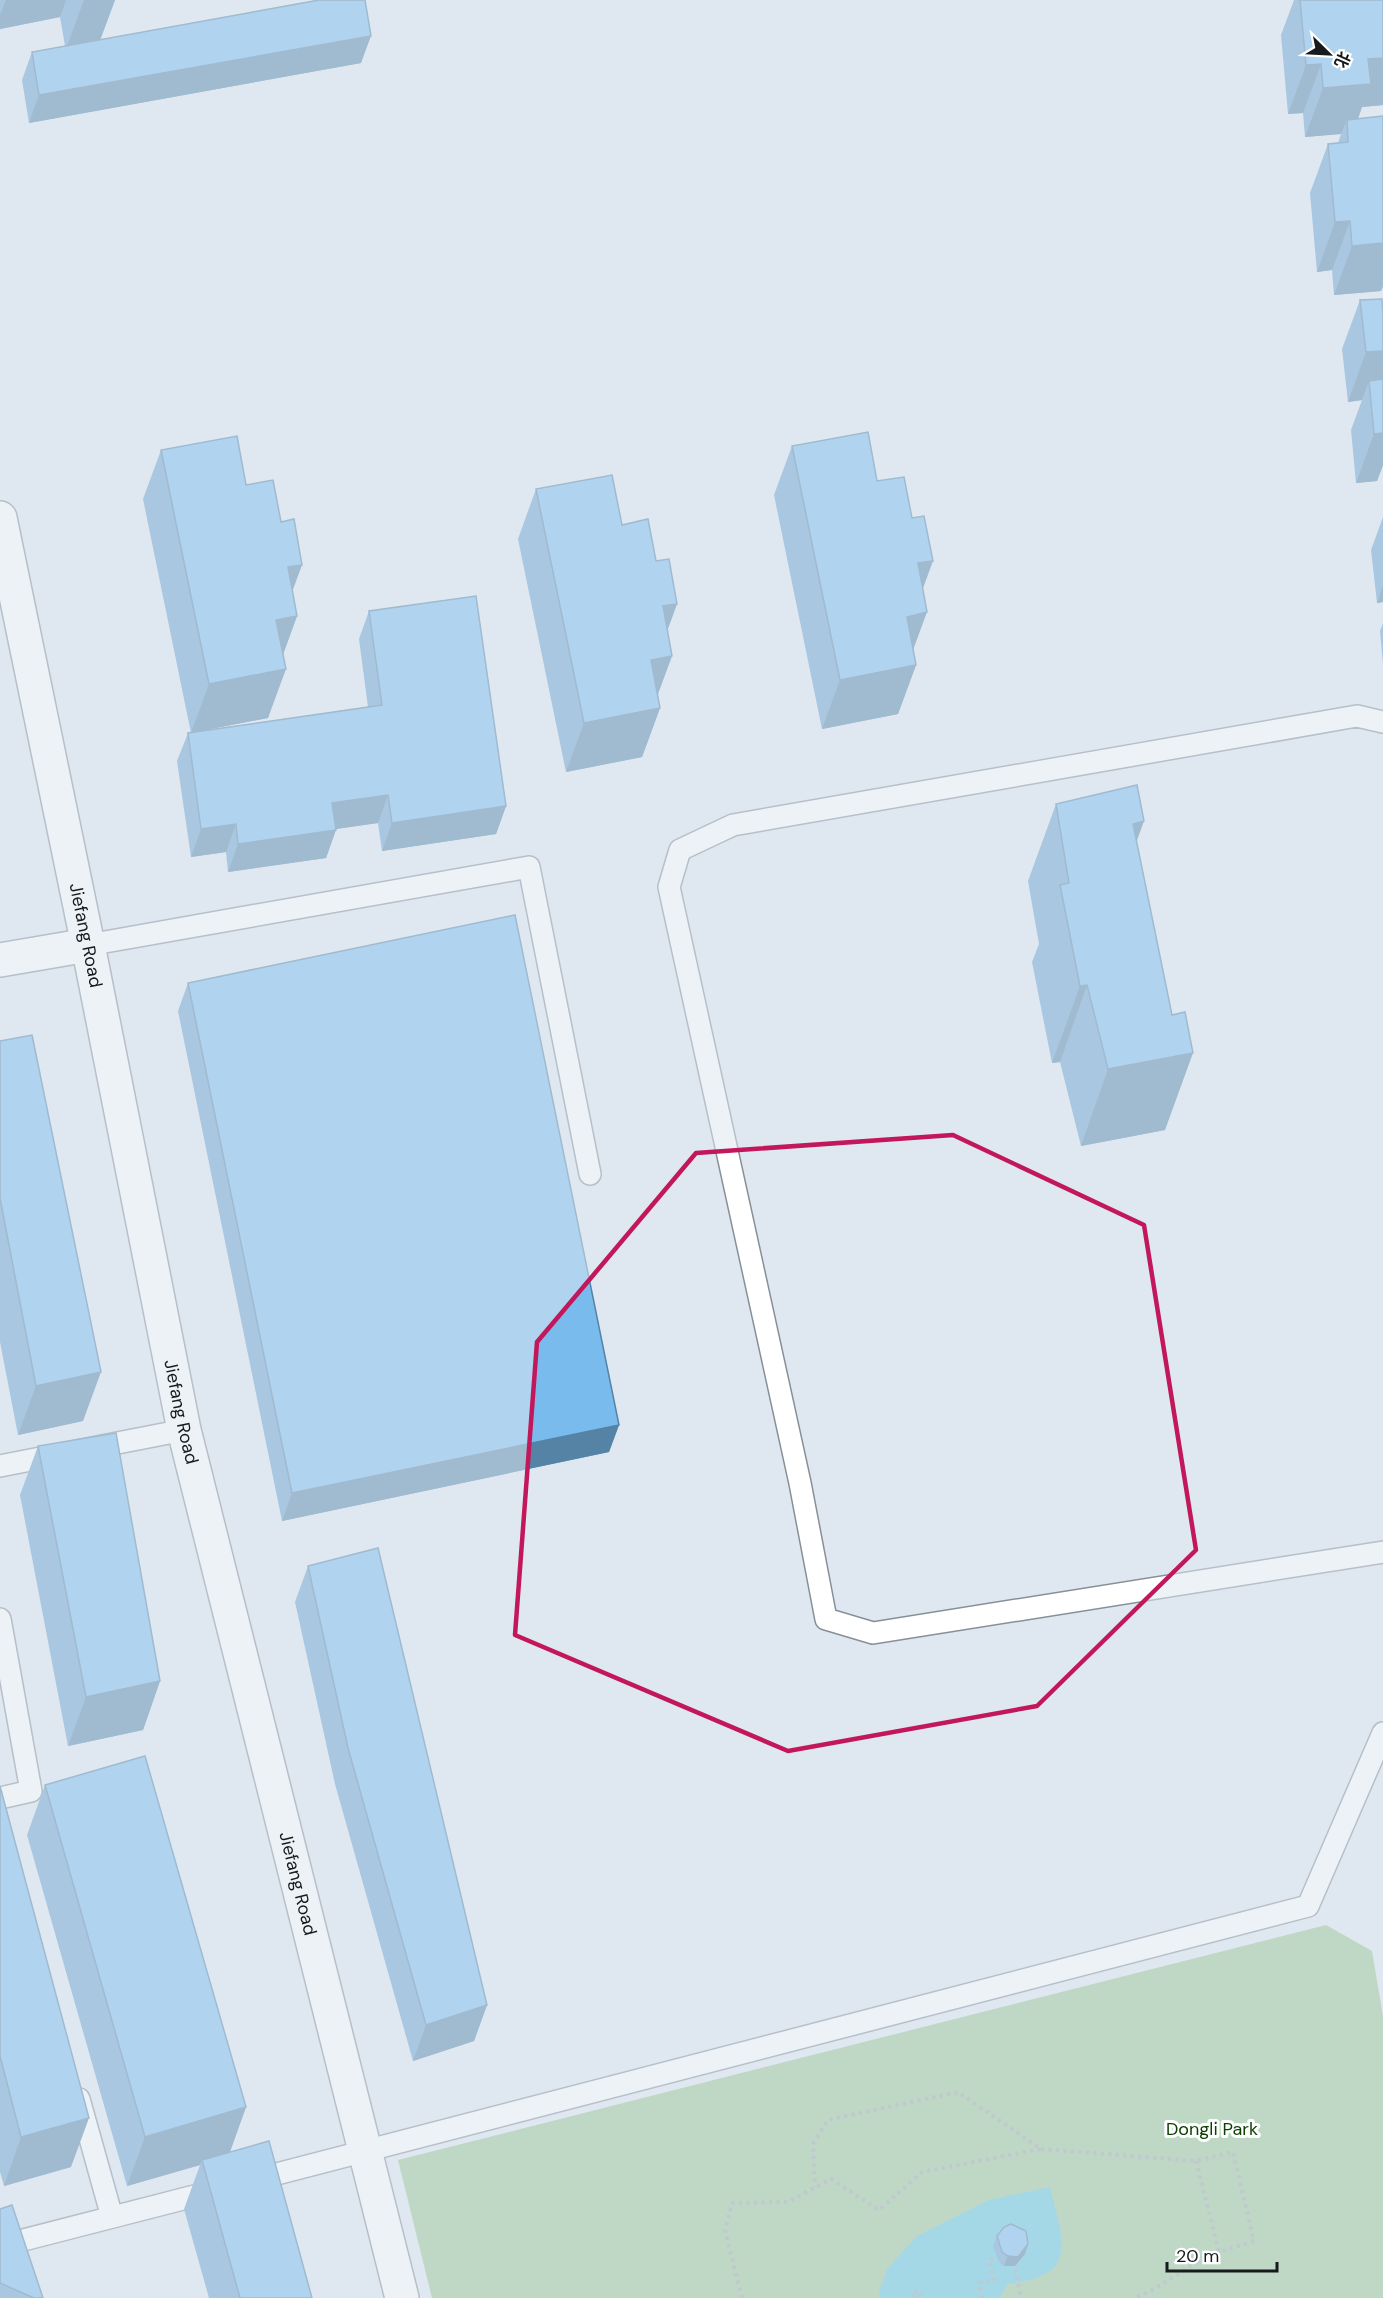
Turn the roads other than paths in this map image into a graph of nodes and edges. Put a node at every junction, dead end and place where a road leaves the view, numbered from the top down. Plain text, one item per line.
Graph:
1 (0, 518) edge
2 (1383, 722) edge
3 (88, 945) junction
4 (0, 960) edge
5 (590, 1174) dead end
6 (184, 1430) junction
7 (0, 1466) edge
8 (1383, 1552) edge
9 (0, 1618) edge
10 (1383, 1733) edge
11 (0, 1798) edge
12 (74, 2082) edge
13 (364, 2152) junction
14 (112, 2217) junction
15 (0, 2246) edge
16 (402, 2298) edge

1 - 3 street, Jiefang Road
2 - 8 lane
3 - 4 street
3 - 5 lane
3 - 6 street, Jiefang Road
6 - 7 lane
6 - 13 street, Jiefang Road
9 - 11 lane
10 - 13 lane
12 - 14 lane
13 - 14 lane
13 - 16 street, Jiefang Road
14 - 15 lane

